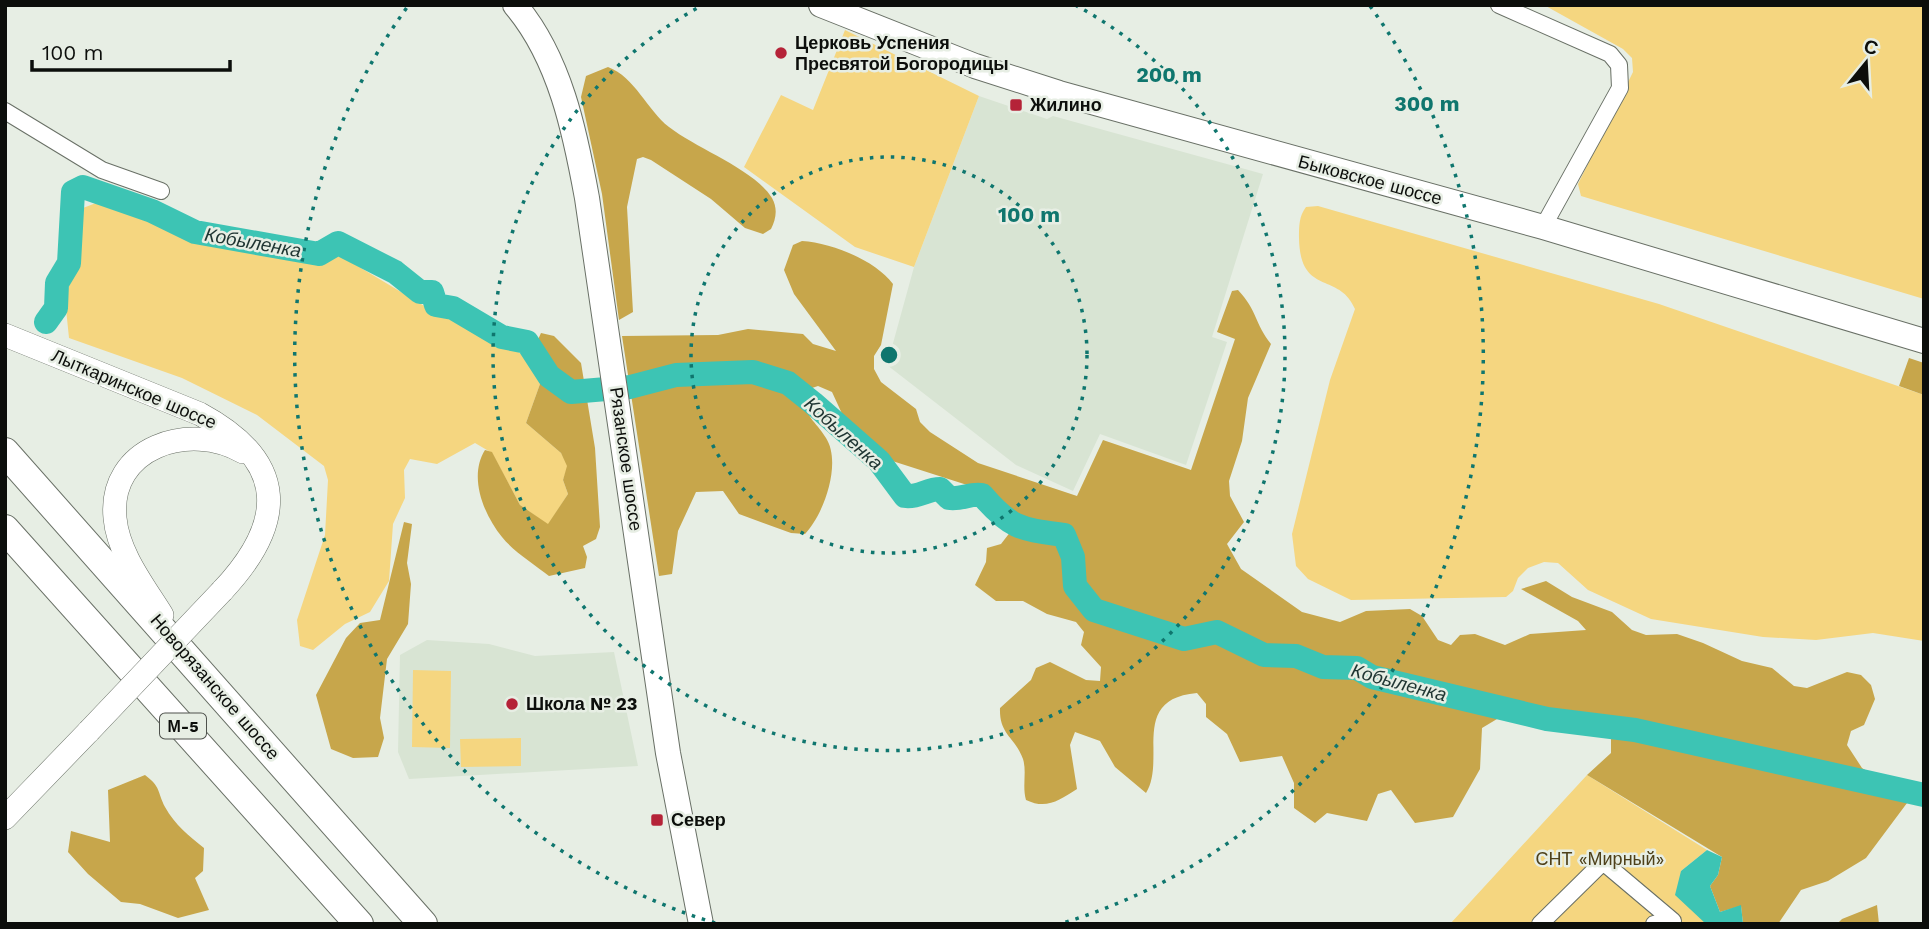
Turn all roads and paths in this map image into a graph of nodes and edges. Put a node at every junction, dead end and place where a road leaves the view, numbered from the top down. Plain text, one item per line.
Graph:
1 (821, 5) edge
2 (1499, 5) edge
3 (519, 7) edge
4 (5, 111) edge
5 (161, 191) dead end
6 (1543, 227) junction
7 (5, 335) edge
8 (1924, 341) edge
9 (5, 452) edge
10 (254, 459) junction
11 (5, 528) edge
12 (186, 653) junction
13 (42, 778) junction
14 (5, 805) edge
15 (5, 818) edge
16 (359, 924) edge
17 (423, 924) edge
18 (701, 924) edge
19 (1540, 924) edge
20 (1654, 924) edge

1 - 6 main road, Быковское шоссе
2 - 6 street
3 - 18 main road, Рязанское шоссе
4 - 5 street
6 - 8 main road, Быковское шоссе
7 - 10 main road, Лыткаринское шоссе
9 - 12 highway, Новорязанское шоссе / М-5
10 - 12 main road, Лыткаринское шоссе
10 - 13 main road, Лыткаринское шоссе, bridge
11 - 16 highway, М-5
12 - 17 highway, Новорязанское шоссе / М-5
13 - 14 main road, Лыткаринское шоссе
13 - 15 main road, Лыткаринское шоссе
19 - 20 street

